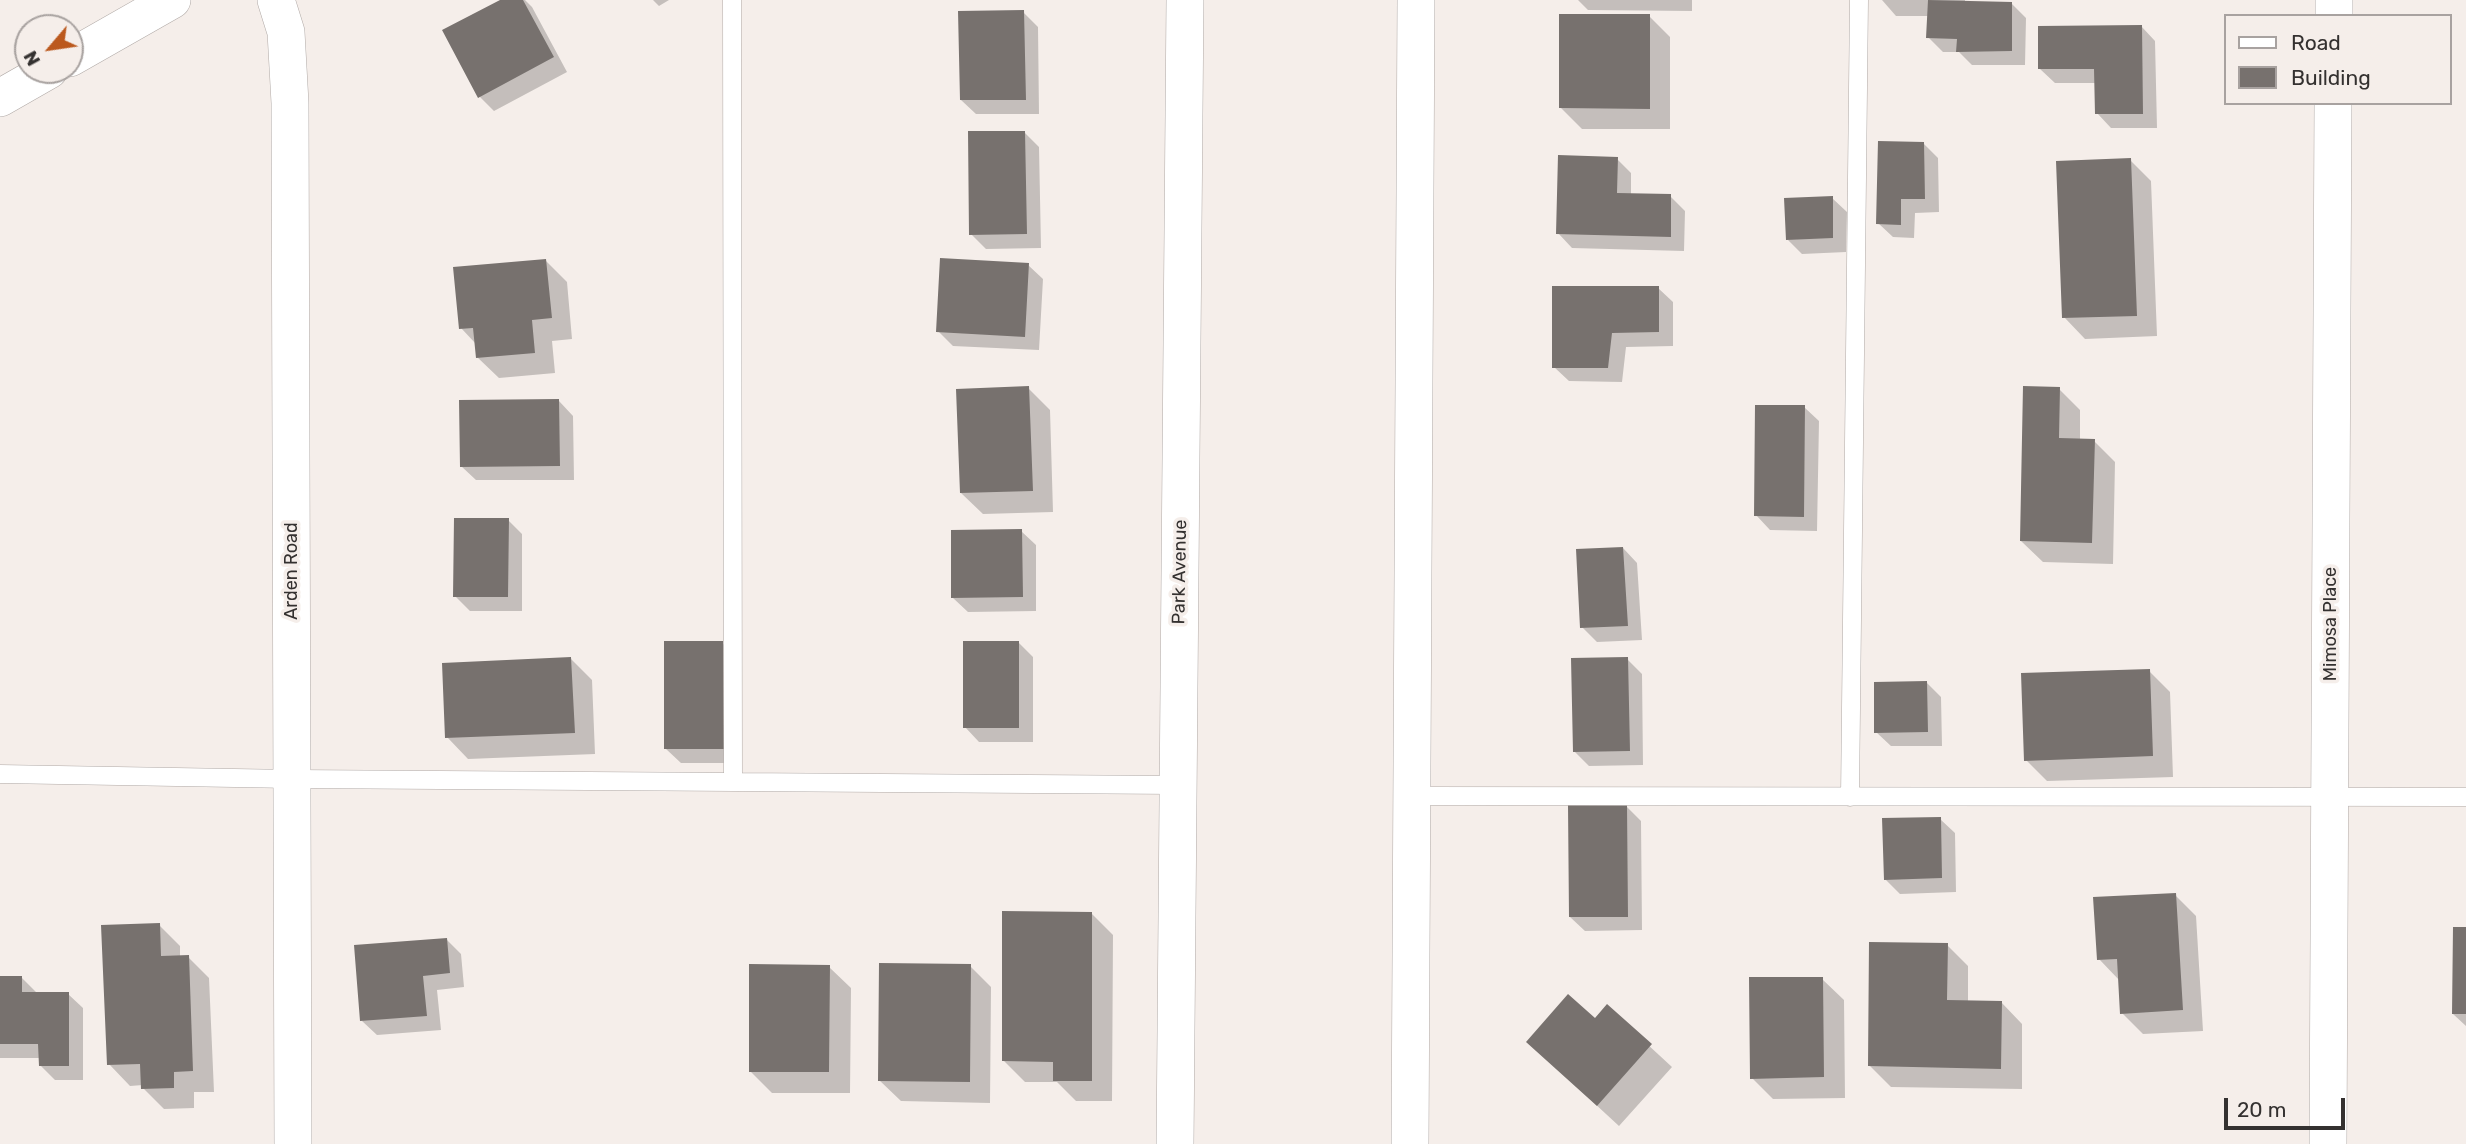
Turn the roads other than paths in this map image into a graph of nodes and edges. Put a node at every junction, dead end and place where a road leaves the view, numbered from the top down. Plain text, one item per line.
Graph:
1 (173, 0) edge
2 (276, 0) edge
3 (732, 0) edge
4 (1185, 0) edge
5 (1416, 0) edge
6 (1859, 0) edge
7 (84, 50) edge
8 (24, 84) edge
9 (0, 98) edge
10 (2333, 105) edge
11 (0, 774) edge
12 (293, 779) junction
13 (733, 782) junction
14 (1178, 785) junction
15 (1412, 796) junction
16 (1850, 797) junction
17 (2330, 797) junction
18 (2466, 797) edge
19 (293, 1144) edge
20 (1175, 1144) edge
21 (1410, 1144) edge
22 (2328, 1144) edge

1 - 7 street
2 - 12 street, Arden Road
3 - 13 lane
4 - 14 street, Park Avenue
5 - 15 street
6 - 16 lane
8 - 9 street
10 - 17 street, Mimosa Place
11 - 12 lane
12 - 13 lane
12 - 19 street, Arden Road
13 - 14 lane
14 - 20 street, Park Avenue
15 - 16 lane
15 - 21 street
16 - 17 lane
17 - 18 lane
17 - 22 street, Mimosa Place

